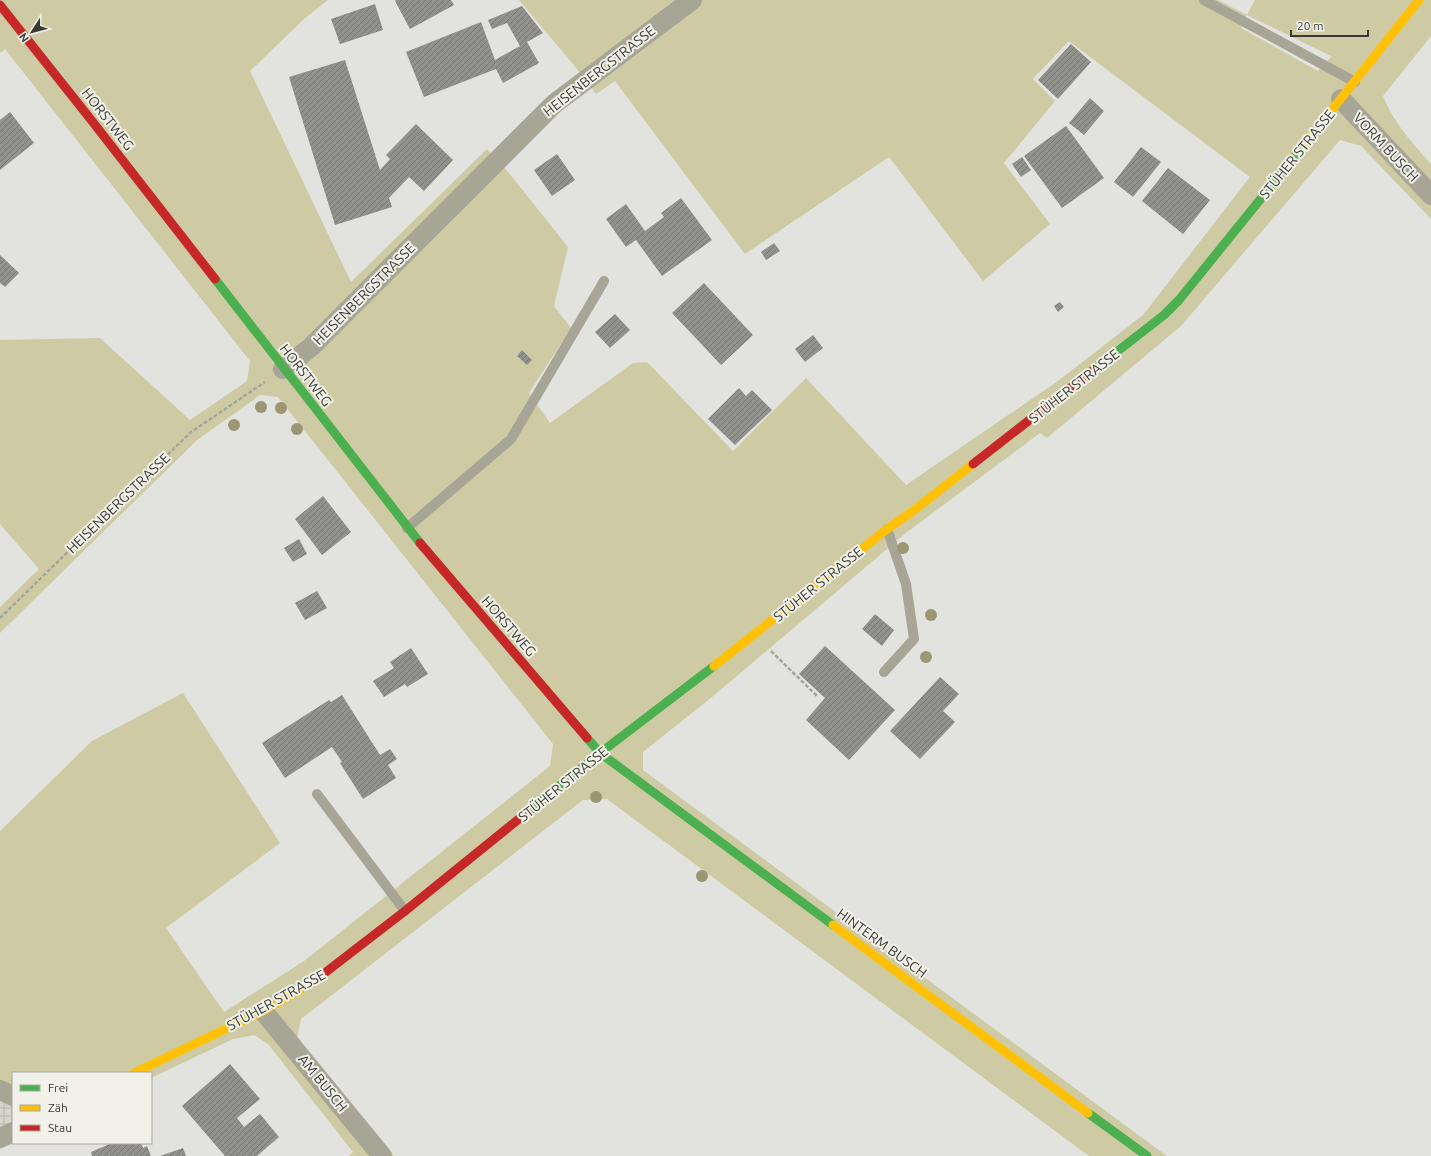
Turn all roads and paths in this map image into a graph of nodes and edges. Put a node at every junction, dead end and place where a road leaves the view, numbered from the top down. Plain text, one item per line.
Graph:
1 (692, 0) edge
2 (1204, 0) edge
3 (1419, 0) edge
4 (0, 5) edge
5 (1355, 82) junction
6 (1341, 99) junction
7 (1431, 195) edge
8 (604, 281) dead end
9 (283, 369) junction
10 (407, 528) junction
11 (887, 529) junction
12 (0, 618) edge
13 (754, 635) junction
14 (884, 672) dead end
15 (818, 696) dead end
16 (600, 753) junction
17 (317, 794) dead end
18 (405, 911) junction
19 (263, 1011) junction
20 (136, 1072) edge
21 (0, 1090) edge
22 (12, 1096) edge
23 (12, 1132) edge
24 (0, 1138) edge
25 (382, 1156) edge
26 (1147, 1156) edge

1 - 9 street, HEISENBERGSTRASSE
2 - 5 lane
3 - 5 street, STÜHER STRASSE
4 - 9 street, HORSTWEG
5 - 6 street, STÜHER STRASSE
6 - 7 street, VORM BUSCH
6 - 11 street, STÜHER STRASSE
8 - 10 lane
9 - 10 street, HORSTWEG
9 - 12 path, HEISENBERGSTRASSE
10 - 16 street, HORSTWEG
11 - 13 street, STÜHER STRASSE
11 - 14 lane
13 - 15 path
13 - 16 street, STÜHER STRASSE
16 - 18 street, STÜHER STRASSE
16 - 26 street, HINTERM BUSCH
17 - 18 lane
18 - 19 street, STÜHER STRASSE
19 - 20 street, STÜHER STRASSE
19 - 25 street, AM BUSCH
21 - 22 street
23 - 24 street

